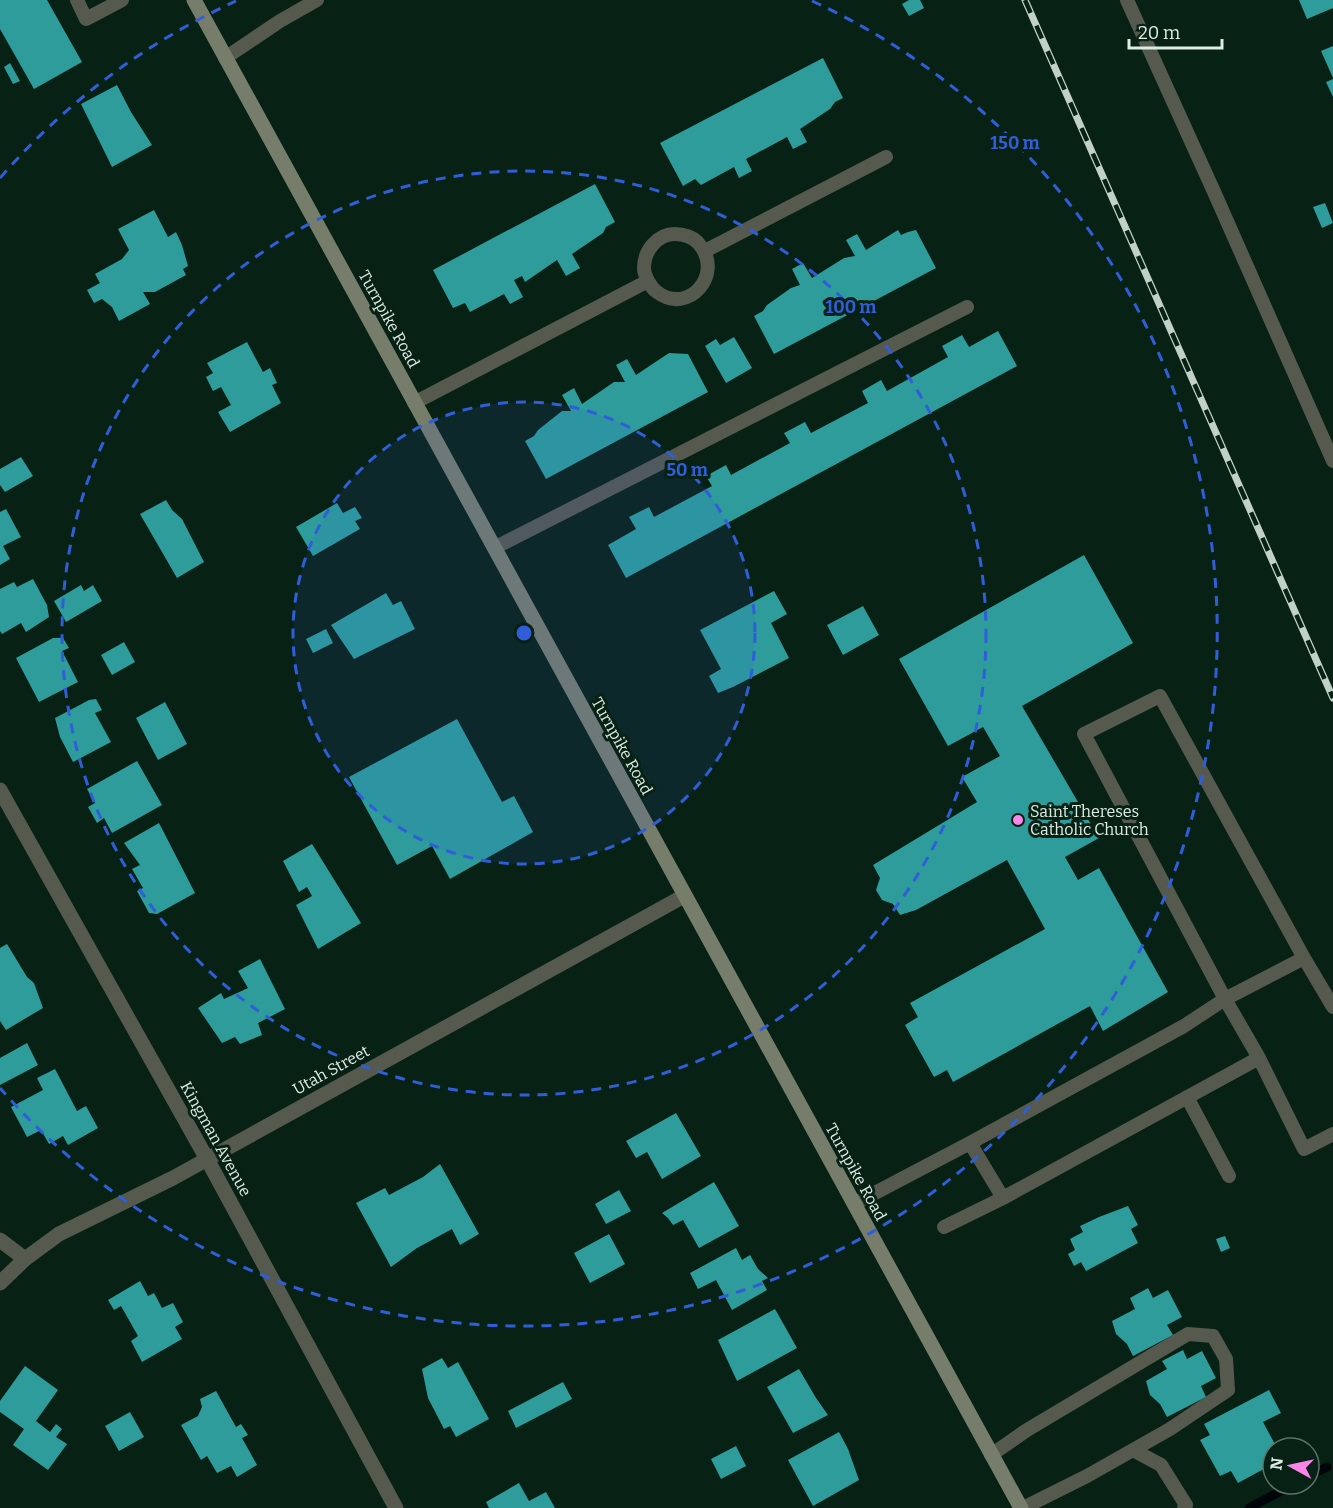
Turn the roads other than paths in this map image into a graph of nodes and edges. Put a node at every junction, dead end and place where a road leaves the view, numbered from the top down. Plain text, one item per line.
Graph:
1 (77, 0) edge
2 (122, 0) edge
3 (194, 0) edge
4 (317, 0) edge
5 (1127, 0) edge
6 (225, 58) junction
7 (886, 157) dead end
8 (705, 251) junction
9 (648, 281) junction
10 (967, 307) dead end
11 (414, 403) junction
12 (1333, 461) edge
13 (494, 548) junction
14 (0, 790) edge
15 (684, 896) junction
16 (1304, 958) junction
17 (1225, 999) junction
18 (1333, 1007) edge
19 (1259, 1058) junction
20 (1187, 1097) junction
21 (1333, 1134) edge
22 (970, 1143) junction
23 (207, 1160) junction
24 (1229, 1176) dead end
25 (1003, 1198) junction
26 (854, 1204) junction
27 (944, 1227) dead end
28 (0, 1240) edge
29 (25, 1259) junction
30 (0, 1283) edge
31 (1133, 1450) junction
32 (992, 1455) junction
33 (396, 1508) edge
34 (1022, 1508) edge
35 (1184, 1508) edge

1 - 2 lane
3 - 6 main road, Turnpike Road
4 - 6 lane
5 - 12 lane
6 - 11 main road, Turnpike Road
7 - 8 lane
8 - 9 lane
8 - 9 lane
9 - 11 lane
10 - 13 lane
11 - 13 main road, Turnpike Road
13 - 15 main road, Turnpike Road
14 - 23 street, Kingman Avenue
15 - 23 street, Utah Street
15 - 26 main road, Turnpike Road
16 - 17 lane
16 - 17 lane
16 - 18 lane
17 - 19 lane
17 - 22 lane
19 - 20 lane
19 - 21 lane
20 - 24 lane
20 - 25 lane
22 - 25 lane
22 - 26 lane
23 - 29 street, Utah Street
23 - 33 street, Kingman Avenue
25 - 27 lane
26 - 32 main road, Turnpike Road
28 - 29 street
29 - 30 street, Utah Street
31 - 32 lane
31 - 34 lane
31 - 35 lane
32 - 34 main road, Turnpike Road

